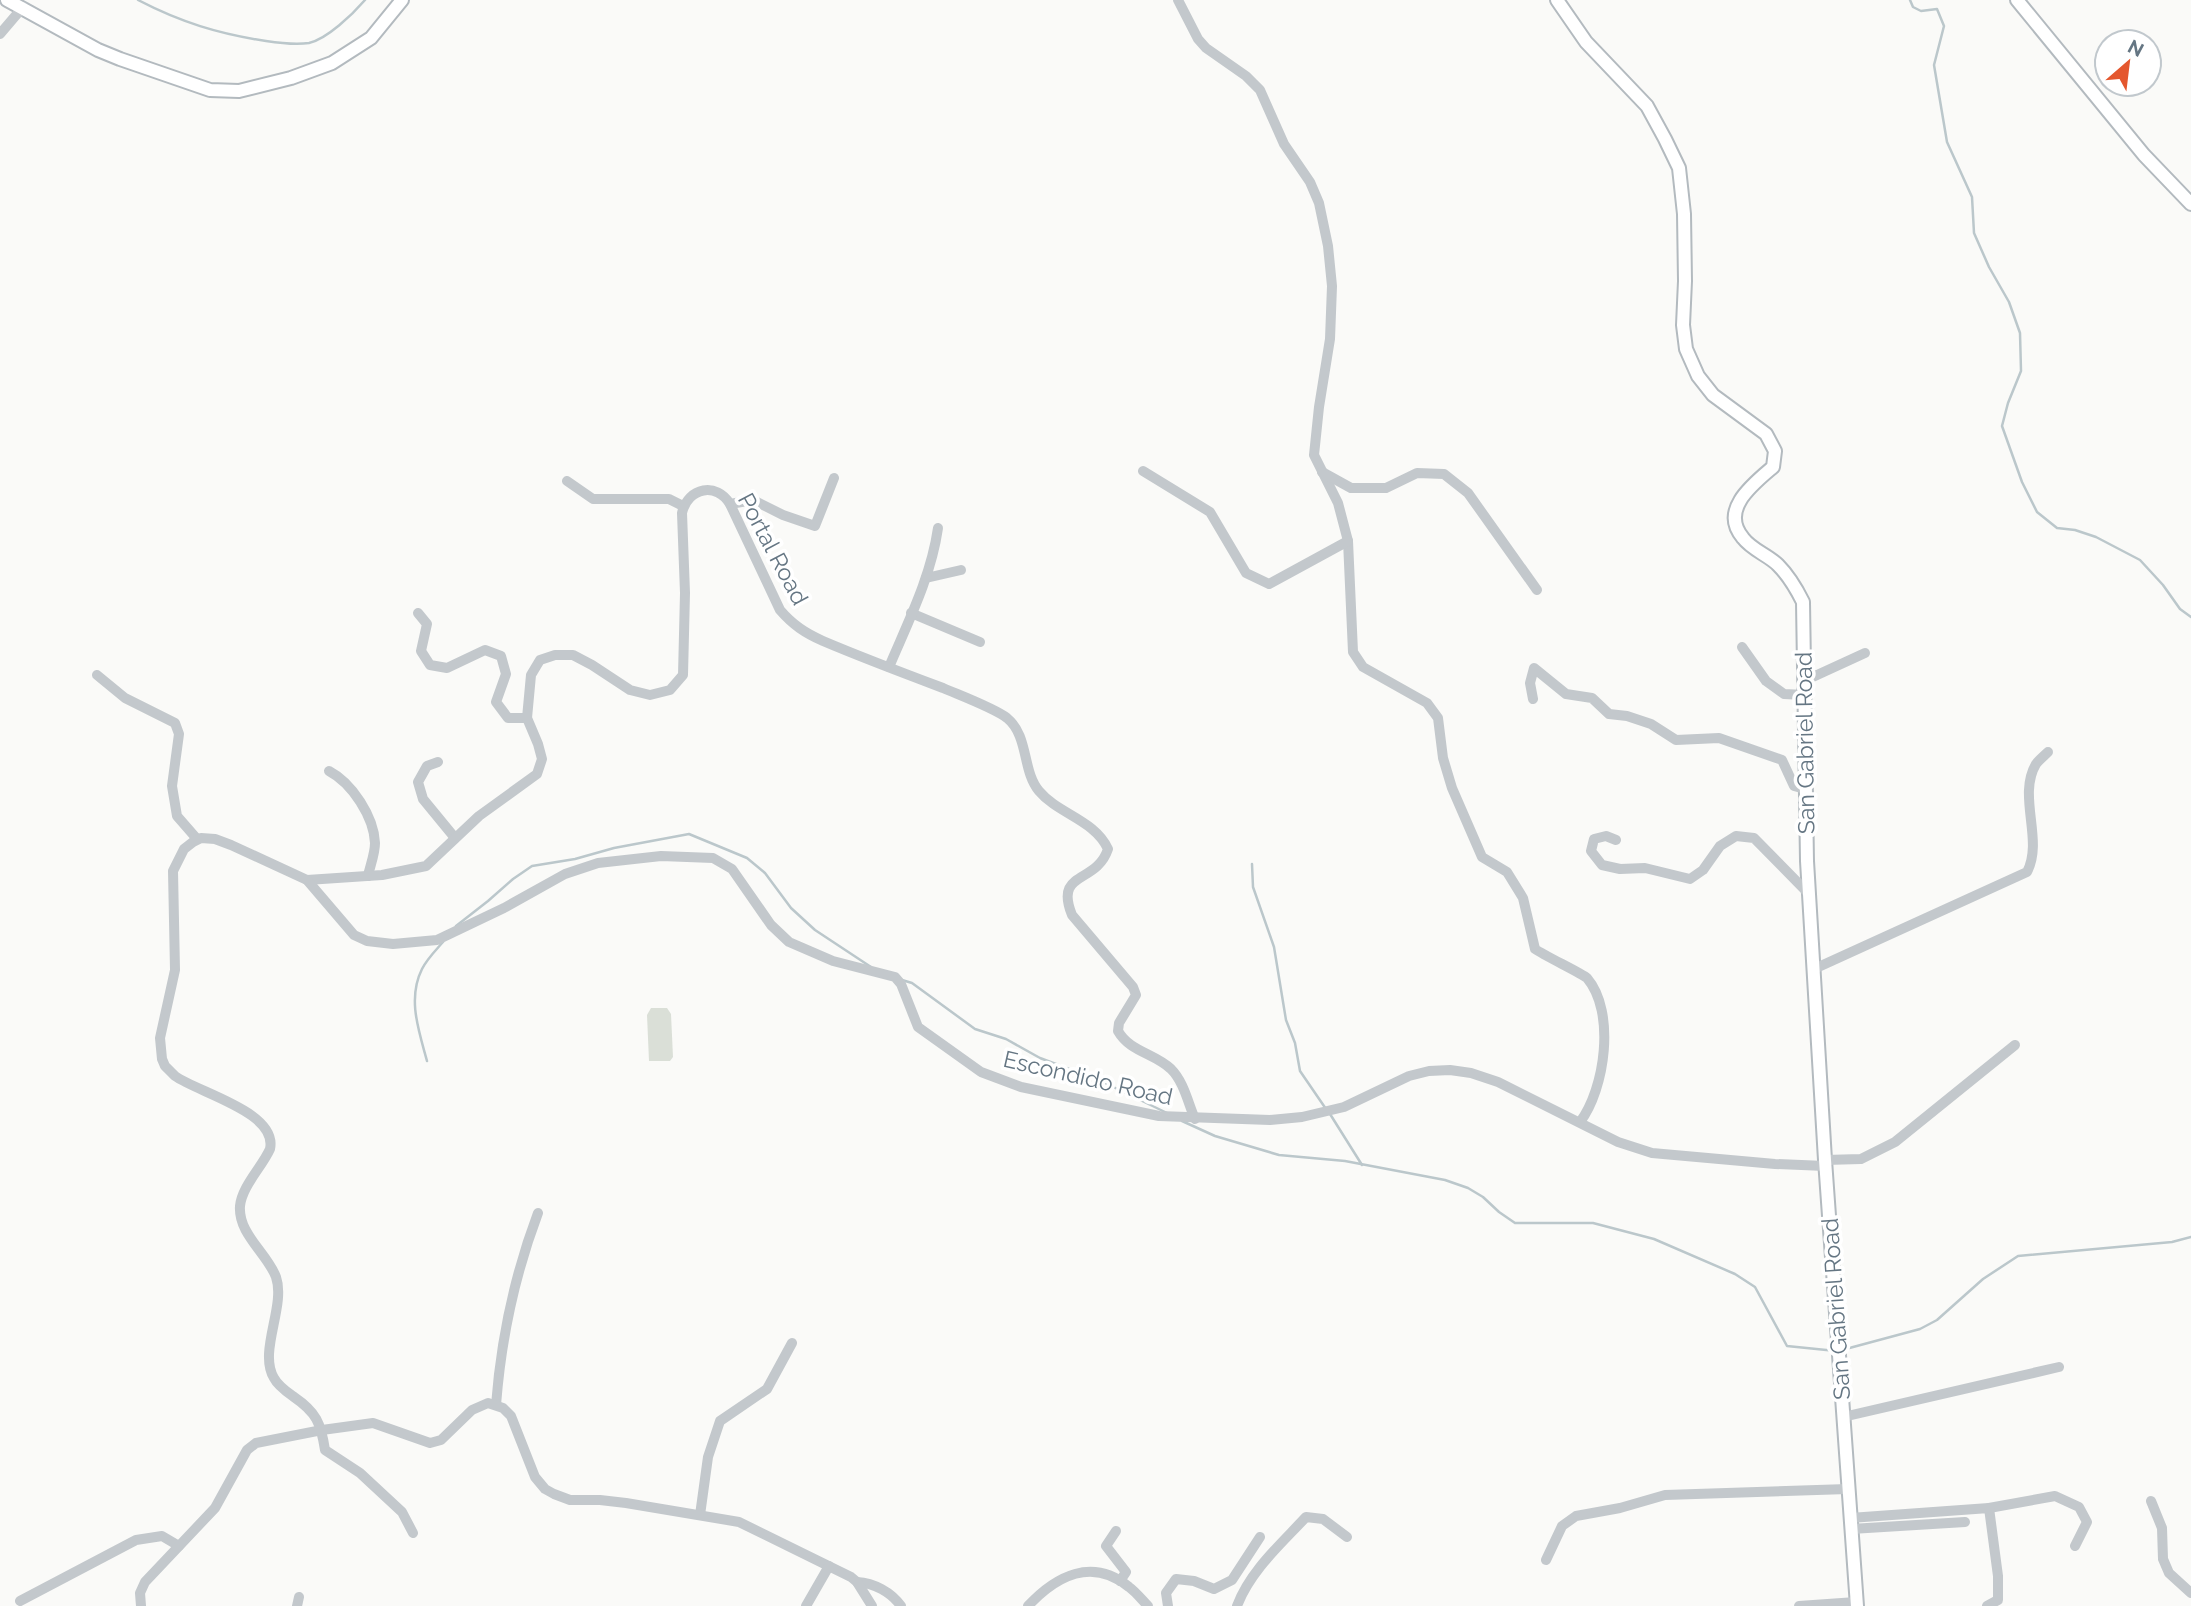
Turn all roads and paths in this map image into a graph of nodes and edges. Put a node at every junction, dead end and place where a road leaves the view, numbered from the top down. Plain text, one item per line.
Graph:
1 (7, 0) edge
2 (402, 0) edge
3 (1178, 0) edge
4 (1557, 0) edge
5 (2017, 0) edge
6 (23, 8) junction
7 (0, 34) edge
8 (2191, 204) edge
9 (1143, 471) dead end
10 (1322, 472) junction
11 (834, 478) dead end
12 (567, 481) dead end
13 (730, 504) junction
14 (683, 506) junction
15 (938, 528) dead end
16 (1349, 541) junction
17 (961, 570) dead end
18 (926, 578) junction
19 (1536, 590) dead end
20 (418, 613) dead end
21 (911, 613) junction
22 (980, 642) dead end
23 (1742, 647) dead end
24 (1865, 653) dead end
25 (889, 667) junction
26 (97, 675) dead end
27 (1804, 681) junction
28 (1804, 695) junction
29 (1533, 699) dead end
30 (527, 718) junction
31 (2048, 752) dead end
32 (438, 762) dead end
33 (328, 771) dead end
34 (1805, 789) junction
35 (455, 838) junction
36 (197, 839) junction
37 (1616, 839) dead end
38 (368, 876) junction
39 (307, 880) junction
40 (1809, 894) junction
41 (1814, 969) junction
42 (2015, 1045) dead end
43 (1195, 1119) junction
44 (1580, 1122) junction
45 (1825, 1163) junction
46 (538, 1213) dead end
47 (792, 1343) dead end
48 (2059, 1367) dead end
49 (496, 1405) junction
50 (1843, 1417) junction
51 (322, 1430) junction
52 (1848, 1489) junction
53 (2151, 1501) dead end
54 (1989, 1508) junction
55 (701, 1515) junction
56 (1965, 1522) dead end
57 (1851, 1524) junction
58 (1116, 1531) dead end
59 (412, 1532) dead end
60 (1261, 1537) dead end
61 (1346, 1537) dead end
62 (2076, 1545) dead end
63 (178, 1546) junction
64 (1546, 1560) dead end
65 (829, 1566) junction
66 (1120, 1581) junction
67 (857, 1582) junction
68 (2191, 1593) edge
69 (20, 1601) dead end
70 (1856, 1604) edge
71 (141, 1606) edge
72 (806, 1606) edge
73 (872, 1606) edge
74 (901, 1606) edge
75 (1028, 1606) edge
76 (1148, 1606) edge
77 (1168, 1606) edge
78 (1237, 1606) edge
79 (1799, 1606) edge
80 (1987, 1606) edge

1 - 6 street
2 - 6 street
3 - 10 street
4 - 27 street, San Gabriel Road
5 - 8 street
6 - 7 street
9 - 16 street
10 - 16 street
10 - 19 street
11 - 13 street
12 - 14 street
13 - 14 street, Portal Road
13 - 25 street, Portal Road
14 - 30 street
15 - 18 street
16 - 44 street
17 - 18 street
18 - 21 street
20 - 30 street
21 - 22 street
21 - 25 street
23 - 28 street
24 - 27 street
25 - 43 street, Portal Road
26 - 36 street
27 - 28 street, San Gabriel Road
28 - 34 street, San Gabriel Road
29 - 34 street
30 - 35 street
31 - 41 street
32 - 35 street
33 - 38 street
34 - 40 street, San Gabriel Road
35 - 38 street
36 - 39 street, Escondido Road
36 - 51 street
37 - 40 street
38 - 39 street
39 - 43 street, Escondido Road
40 - 41 street, San Gabriel Road
41 - 45 street, San Gabriel Road
42 - 45 street, Escondido Road
43 - 44 street, Escondido Road
44 - 45 street, Escondido Road
45 - 50 street, San Gabriel Road
46 - 49 street
47 - 55 street
48 - 50 street
49 - 51 street
49 - 55 street
50 - 52 street, San Gabriel Road
51 - 59 street
51 - 63 street
52 - 57 street, San Gabriel Road
52 - 64 street
53 - 68 street
54 - 57 street
54 - 62 street
54 - 80 street
55 - 65 street
56 - 57 street
57 - 70 street, San Gabriel Road
58 - 66 street
60 - 77 street
61 - 78 street
63 - 69 street
63 - 71 street
65 - 67 street
65 - 72 street
66 - 75 street
66 - 76 street
67 - 73 street
67 - 74 street
70 - 79 street

